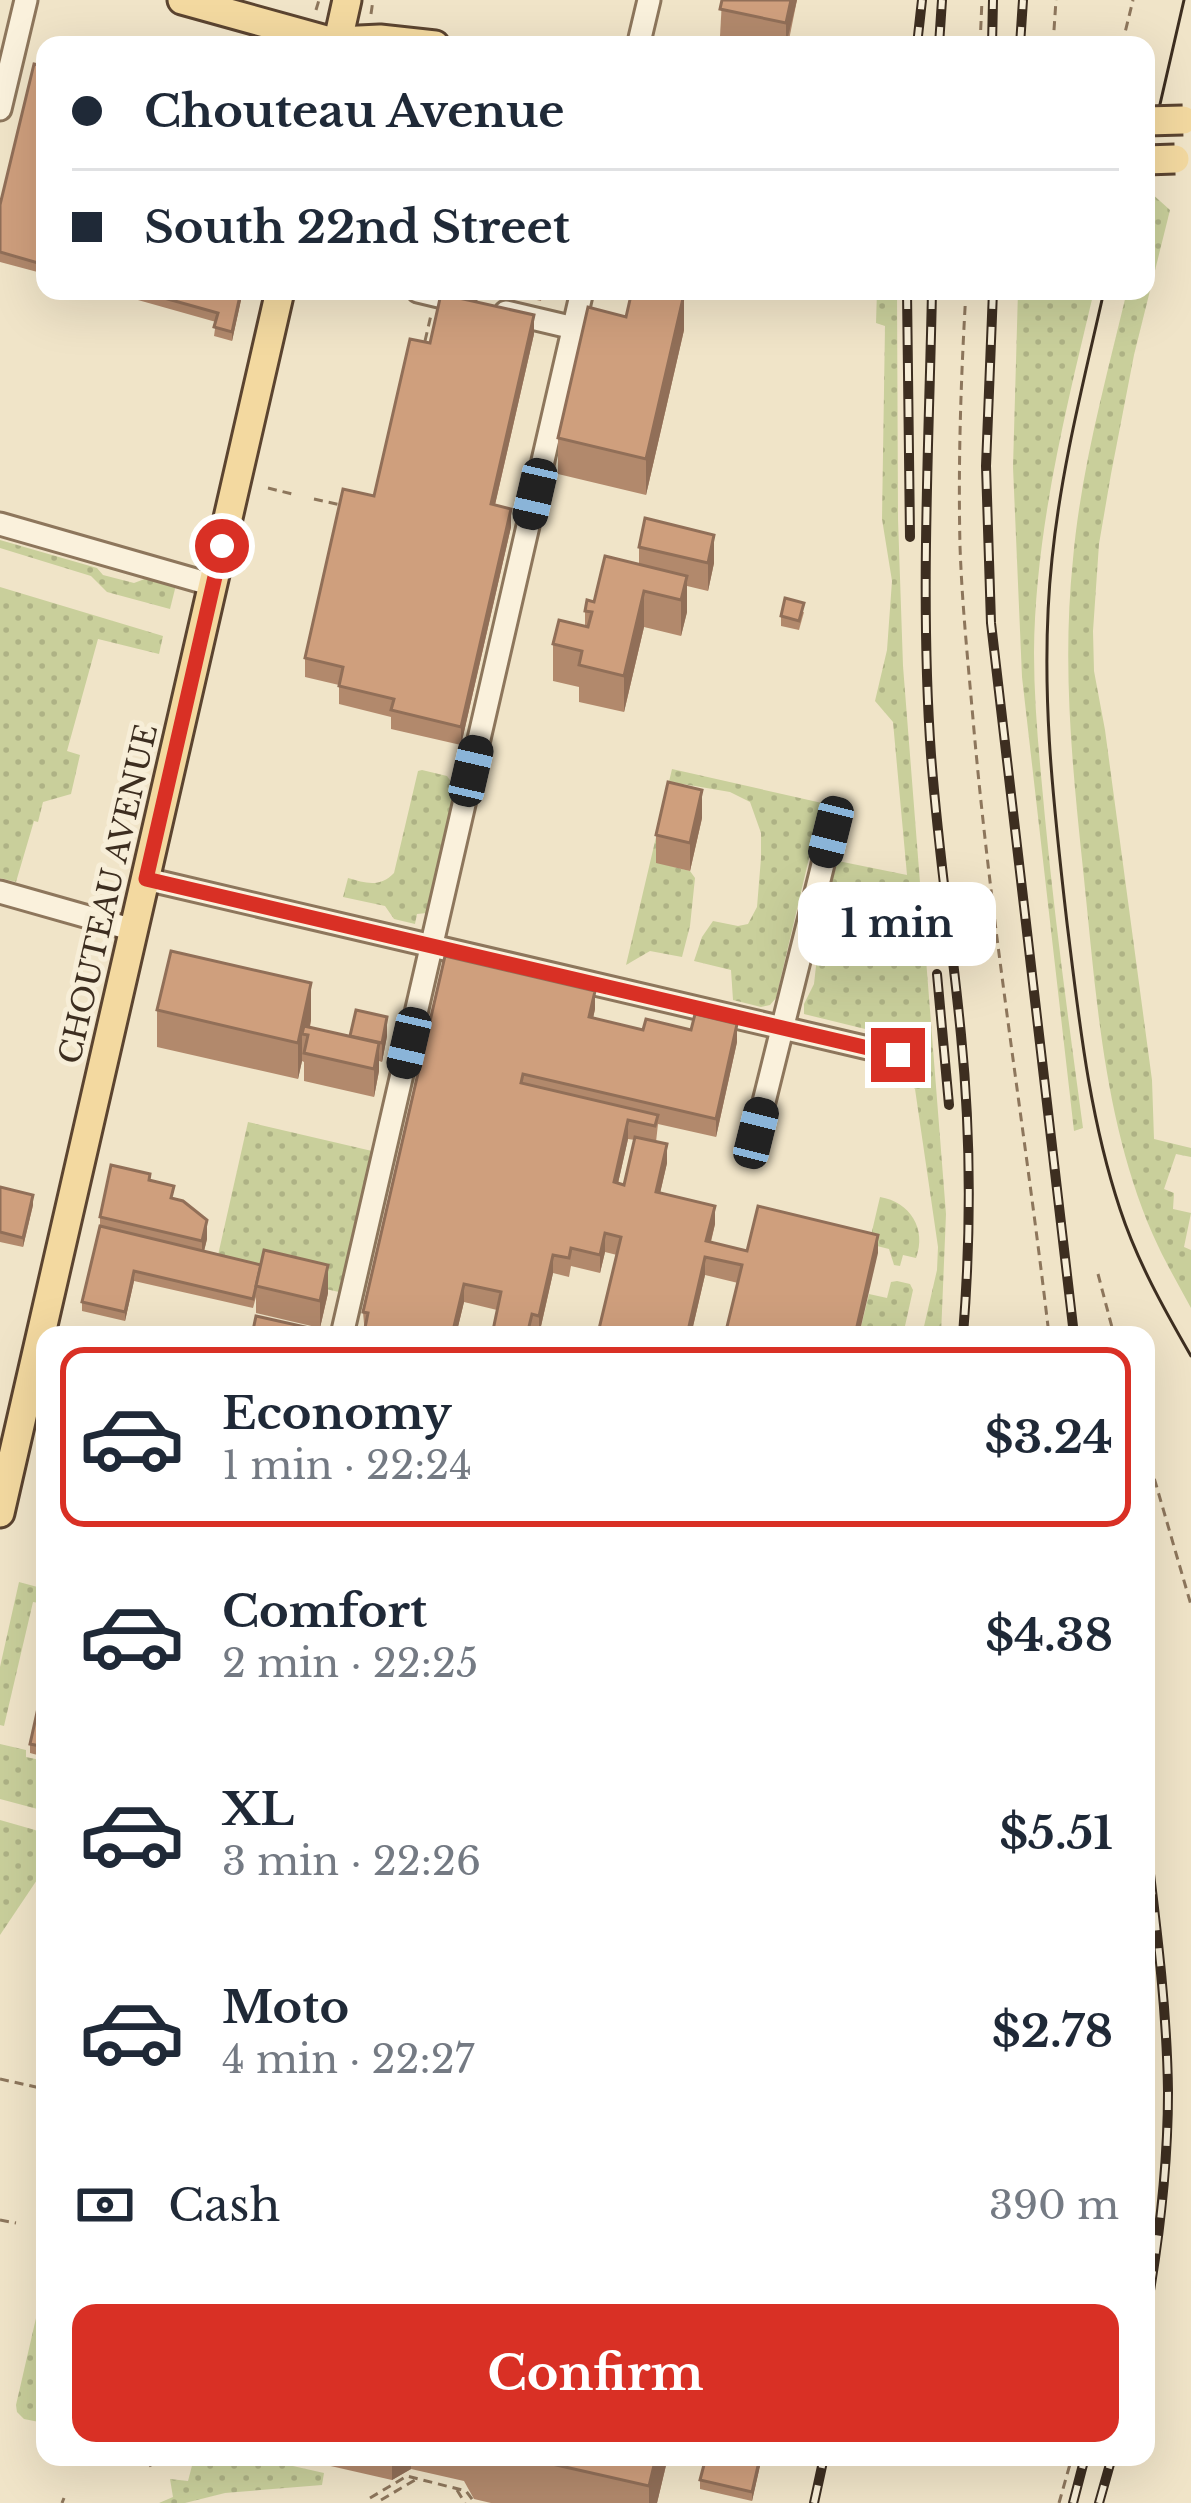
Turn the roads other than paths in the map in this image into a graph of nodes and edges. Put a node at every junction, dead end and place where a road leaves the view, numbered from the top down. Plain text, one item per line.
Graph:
1 (26, 0) edge
2 (182, 0) edge
3 (649, 0) edge
4 (328, 1) edge
5 (311, 36) edge
6 (338, 36) edge
7 (640, 36) edge
8 (0, 109) edge
9 (1187, 120) edge
10 (1155, 122) edge
11 (278, 300) edge
12 (456, 300) edge
13 (580, 300) edge
14 (574, 328) junction
15 (0, 524) edge
16 (213, 585) junction
17 (831, 832) dead end
18 (146, 879) junction
19 (0, 892) edge
20 (134, 931) junction
21 (431, 946) junction
22 (782, 1028) junction
23 (898, 1055) dead end
24 (756, 1133) dead end
25 (53, 1326) edge
26 (344, 1326) edge
27 (36, 1388) edge
28 (0, 1513) edge

1 - 8 street
2 - 5 main road
3 - 7 street
4 - 6 main road
9 - 10 main road, bridge
11 - 16 main road, CHOUTEAU AVENUE
12 - 14 street
13 - 14 street
14 - 21 street
15 - 16 street
16 - 18 main road, CHOUTEAU AVENUE
17 - 22 street
18 - 20 main road, CHOUTEAU AVENUE
18 - 21 street
19 - 20 street
20 - 25 main road, CHOUTEAU AVENUE
21 - 22 street
21 - 26 street
22 - 23 street
22 - 24 street
27 - 28 main road, CHOUTEAU AVENUE

